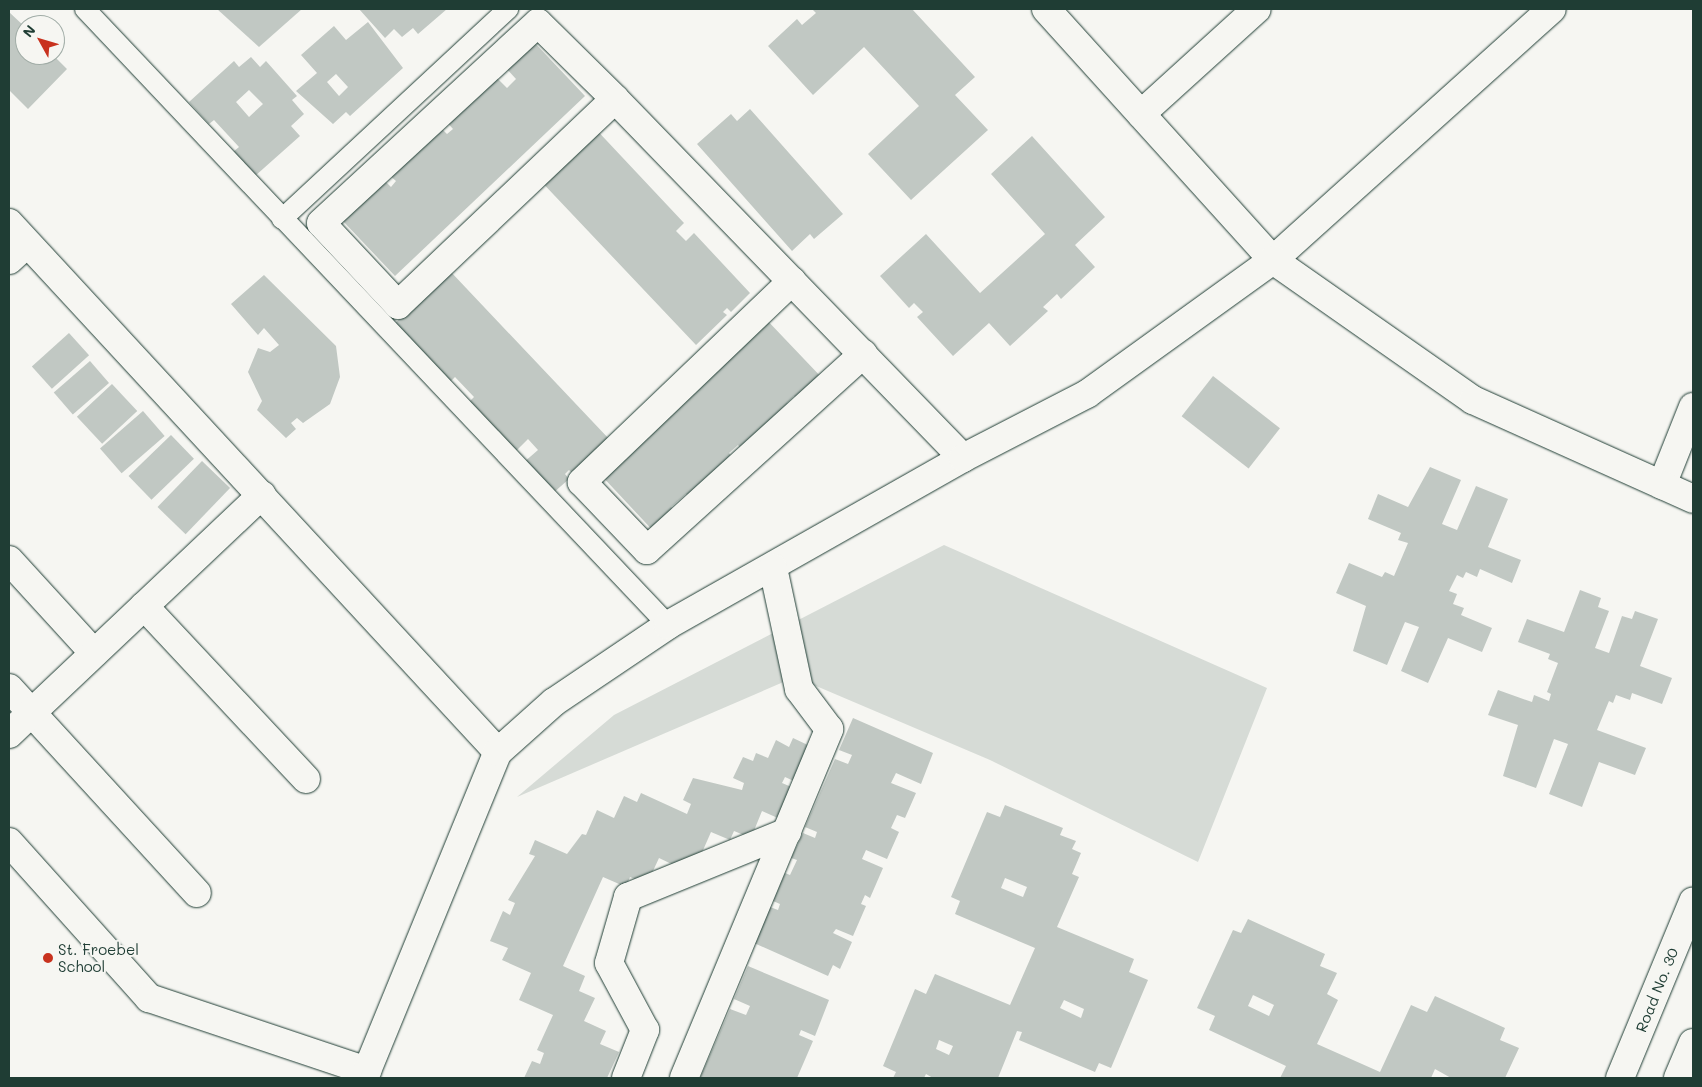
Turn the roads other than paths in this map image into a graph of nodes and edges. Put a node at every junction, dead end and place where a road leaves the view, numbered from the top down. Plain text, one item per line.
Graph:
1 (86, 9) edge
2 (508, 9) edge
3 (1046, 9) edge
4 (1257, 9) edge
5 (1546, 11) edge
6 (615, 99) junction
7 (1141, 114) junction
8 (282, 219) junction
9 (9, 223) edge
10 (18, 252) edge
11 (1273, 260) junction
12 (792, 281) junction
13 (863, 354) junction
14 (1693, 407) edge
15 (963, 458) junction
16 (1662, 484) junction
17 (262, 495) junction
18 (1693, 498) edge
19 (9, 560) edge
20 (773, 568) junction
21 (144, 606) junction
22 (668, 625) junction
23 (94, 653) junction
24 (9, 688) edge
25 (32, 712) junction
26 (9, 734) edge
27 (498, 752) junction
28 (306, 779) dead end
29 (788, 832) junction
30 (9, 842) edge
31 (197, 893) dead end
32 (1693, 902) edge
33 (1685, 943) edge
34 (1693, 1043) edge
35 (366, 1075) edge
36 (626, 1078) edge
37 (684, 1078) edge
38 (1620, 1078) edge
39 (1678, 1078) edge

1 - 8 lane
2 - 8 lane
3 - 7 street
4 - 7 street
5 - 11 street
6 - 6 street
6 - 12 street
7 - 11 street
8 - 22 lane
9 - 10 street
10 - 17 street
11 - 15 street
11 - 16 street
12 - 13 street
12 - 13 street
13 - 15 street
14 - 16 street
15 - 20 street
16 - 18 street
17 - 21 street
17 - 27 street
19 - 23 street
20 - 22 street
20 - 29 street
21 - 23 street
21 - 28 street
22 - 27 street
23 - 25 street
24 - 25 street
25 - 26 street
25 - 31 street
27 - 35 street
29 - 36 street
29 - 37 street
30 - 35 street
32 - 33 street, Road No. 30
33 - 38 street, Road No. 30
34 - 39 street

